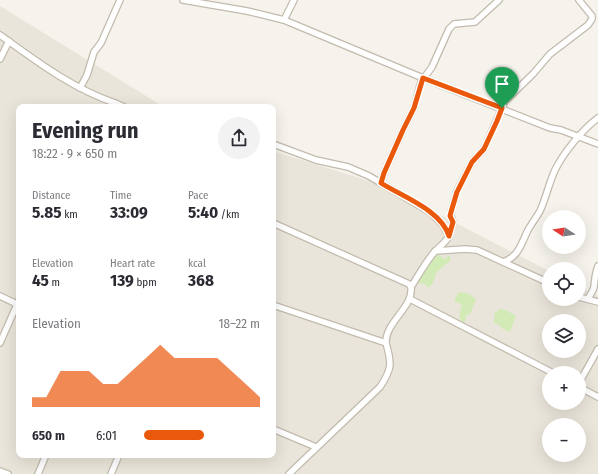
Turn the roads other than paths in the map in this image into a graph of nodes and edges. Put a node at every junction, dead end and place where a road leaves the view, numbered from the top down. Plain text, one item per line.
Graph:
1 (120, 0) edge
2 (183, 0) edge
3 (294, 0) edge
4 (499, 0) edge
5 (579, 0) edge
6 (284, 20) junction
7 (0, 35) edge
8 (9, 41) junction
9 (0, 59) edge
10 (423, 78) junction
11 (80, 88) junction
12 (112, 104) edge
13 (502, 108) junction
14 (598, 118) edge
15 (578, 136) junction
16 (598, 144) edge
17 (276, 145) edge
18 (381, 183) junction
19 (276, 224) edge
20 (449, 236) junction
21 (435, 251) junction
22 (503, 262) junction
23 (598, 266) edge
24 (542, 280) edge
25 (411, 287) junction
26 (0, 296) edge
27 (410, 299) junction
28 (588, 299) joint
29 (16, 302) edge
30 (598, 302) edge
31 (16, 307) edge
32 (276, 307) edge
33 (0, 343) edge
34 (386, 344) junction
35 (598, 349) edge
36 (542, 368) edge
37 (586, 370) edge
38 (586, 391) edge
39 (598, 398) edge
40 (276, 430) edge
41 (316, 446) junction
42 (45, 458) edge
43 (117, 458) edge
44 (0, 471) edge
45 (8, 474) edge
46 (38, 474) edge
47 (111, 474) edge
48 (289, 474) edge

1 - 11 street
2 - 6 street
3 - 6 street
4 - 10 street
5 - 13 street
6 - 10 street
7 - 8 street
8 - 9 street
8 - 11 street
10 - 13 street
10 - 18 street
11 - 12 street
13 - 15 street
13 - 20 street
14 - 15 street
15 - 16 street
15 - 22 street
17 - 18 street
18 - 20 street
19 - 25 street
20 - 21 street
21 - 22 street
21 - 25 street
22 - 24 street
23 - 28 street
25 - 27 street
26 - 29 street
27 - 34 street
27 - 36 street
28 - 30 street
31 - 33 street
32 - 34 street
34 - 41 street
35 - 37 street
38 - 39 street
40 - 41 street
41 - 48 street
42 - 46 street
43 - 47 street
44 - 45 street

